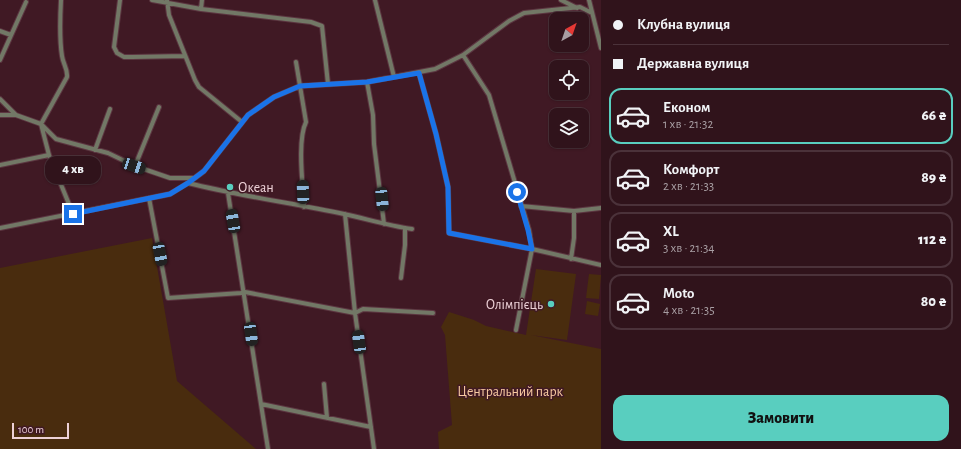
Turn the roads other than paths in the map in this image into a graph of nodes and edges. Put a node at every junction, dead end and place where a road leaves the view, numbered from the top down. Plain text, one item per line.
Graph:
1 (61, 0) edge
2 (120, 0) edge
3 (152, 0) edge
4 (202, 0) edge
5 (375, 0) edge
6 (561, 0) edge
7 (589, 0) edge
8 (26, 2) dead end
9 (168, 2) edge
10 (577, 8) junction
11 (200, 9) junction
12 (592, 13) junction
13 (0, 31) edge
14 (11, 35) junction
15 (601, 48) edge
16 (463, 55) junction
17 (185, 56) junction
18 (0, 60) edge
19 (296, 62) dead end
20 (419, 73) junction
21 (394, 77) junction
22 (367, 82) junction
23 (328, 84) junction
24 (300, 86) junction
25 (0, 99) edge
26 (159, 107) dead end
27 (110, 109) dead end
28 (0, 115) edge
29 (16, 115) junction
30 (242, 122) junction
31 (41, 124) junction
32 (56, 139) junction
33 (46, 146) junction
34 (95, 150) junction
35 (49, 155) junction
36 (0, 165) edge
37 (134, 166) junction
38 (195, 178) junction
39 (188, 183) junction
40 (228, 193) junction
41 (150, 198) junction
42 (521, 206) junction
43 (304, 207) junction
44 (601, 208) edge
45 (574, 211) junction
46 (73, 214) junction
47 (345, 214) junction
48 (384, 224) junction
49 (0, 228) edge
50 (405, 228) junction
51 (412, 229) dead end
52 (532, 249) junction
53 (571, 259) junction
54 (601, 265) edge
55 (401, 278) dead end
56 (245, 292) junction
57 (355, 313) junction
58 (432, 313) dead end
59 (516, 330) dead end
60 (324, 384) dead end
61 (261, 404) junction
62 (327, 418) junction
63 (371, 427) junction
64 (268, 449) edge
65 (374, 449) edge

1 - 31 street
2 - 17 street
3 - 9 street
4 - 11 street
5 - 21 street
6 - 10 street
7 - 12 street
8 - 14 street
9 - 11 street
9 - 17 street
10 - 12 street
10 - 16 street
11 - 23 street
12 - 15 street
13 - 14 street
14 - 18 street
16 - 20 street
16 - 42 street
17 - 30 street
19 - 24 street
20 - 21 street
20 - 52 street
21 - 22 street
22 - 23 street
22 - 48 street
23 - 24 street
24 - 30 street
24 - 43 street
25 - 29 street
26 - 37 street
27 - 34 street
28 - 29 street
29 - 31 street
30 - 38 street
31 - 32 street
31 - 33 street
32 - 33 street
32 - 34 street
33 - 35 street
34 - 37 street
35 - 36 street
35 - 46 street
37 - 38 street
38 - 39 street
39 - 40 street
39 - 41 street
40 - 43 street
40 - 56 street
41 - 46 street
41 - 56 street
42 - 45 street
42 - 52 street
43 - 47 street
44 - 45 street
45 - 53 street
46 - 49 street
47 - 48 street
47 - 57 street
48 - 50 street
50 - 51 street
50 - 55 street
52 - 53 street
52 - 59 street
53 - 54 street
56 - 57 street
56 - 61 street
57 - 58 street
57 - 63 street
60 - 62 street
61 - 62 street
61 - 64 street
62 - 63 street
63 - 65 street

